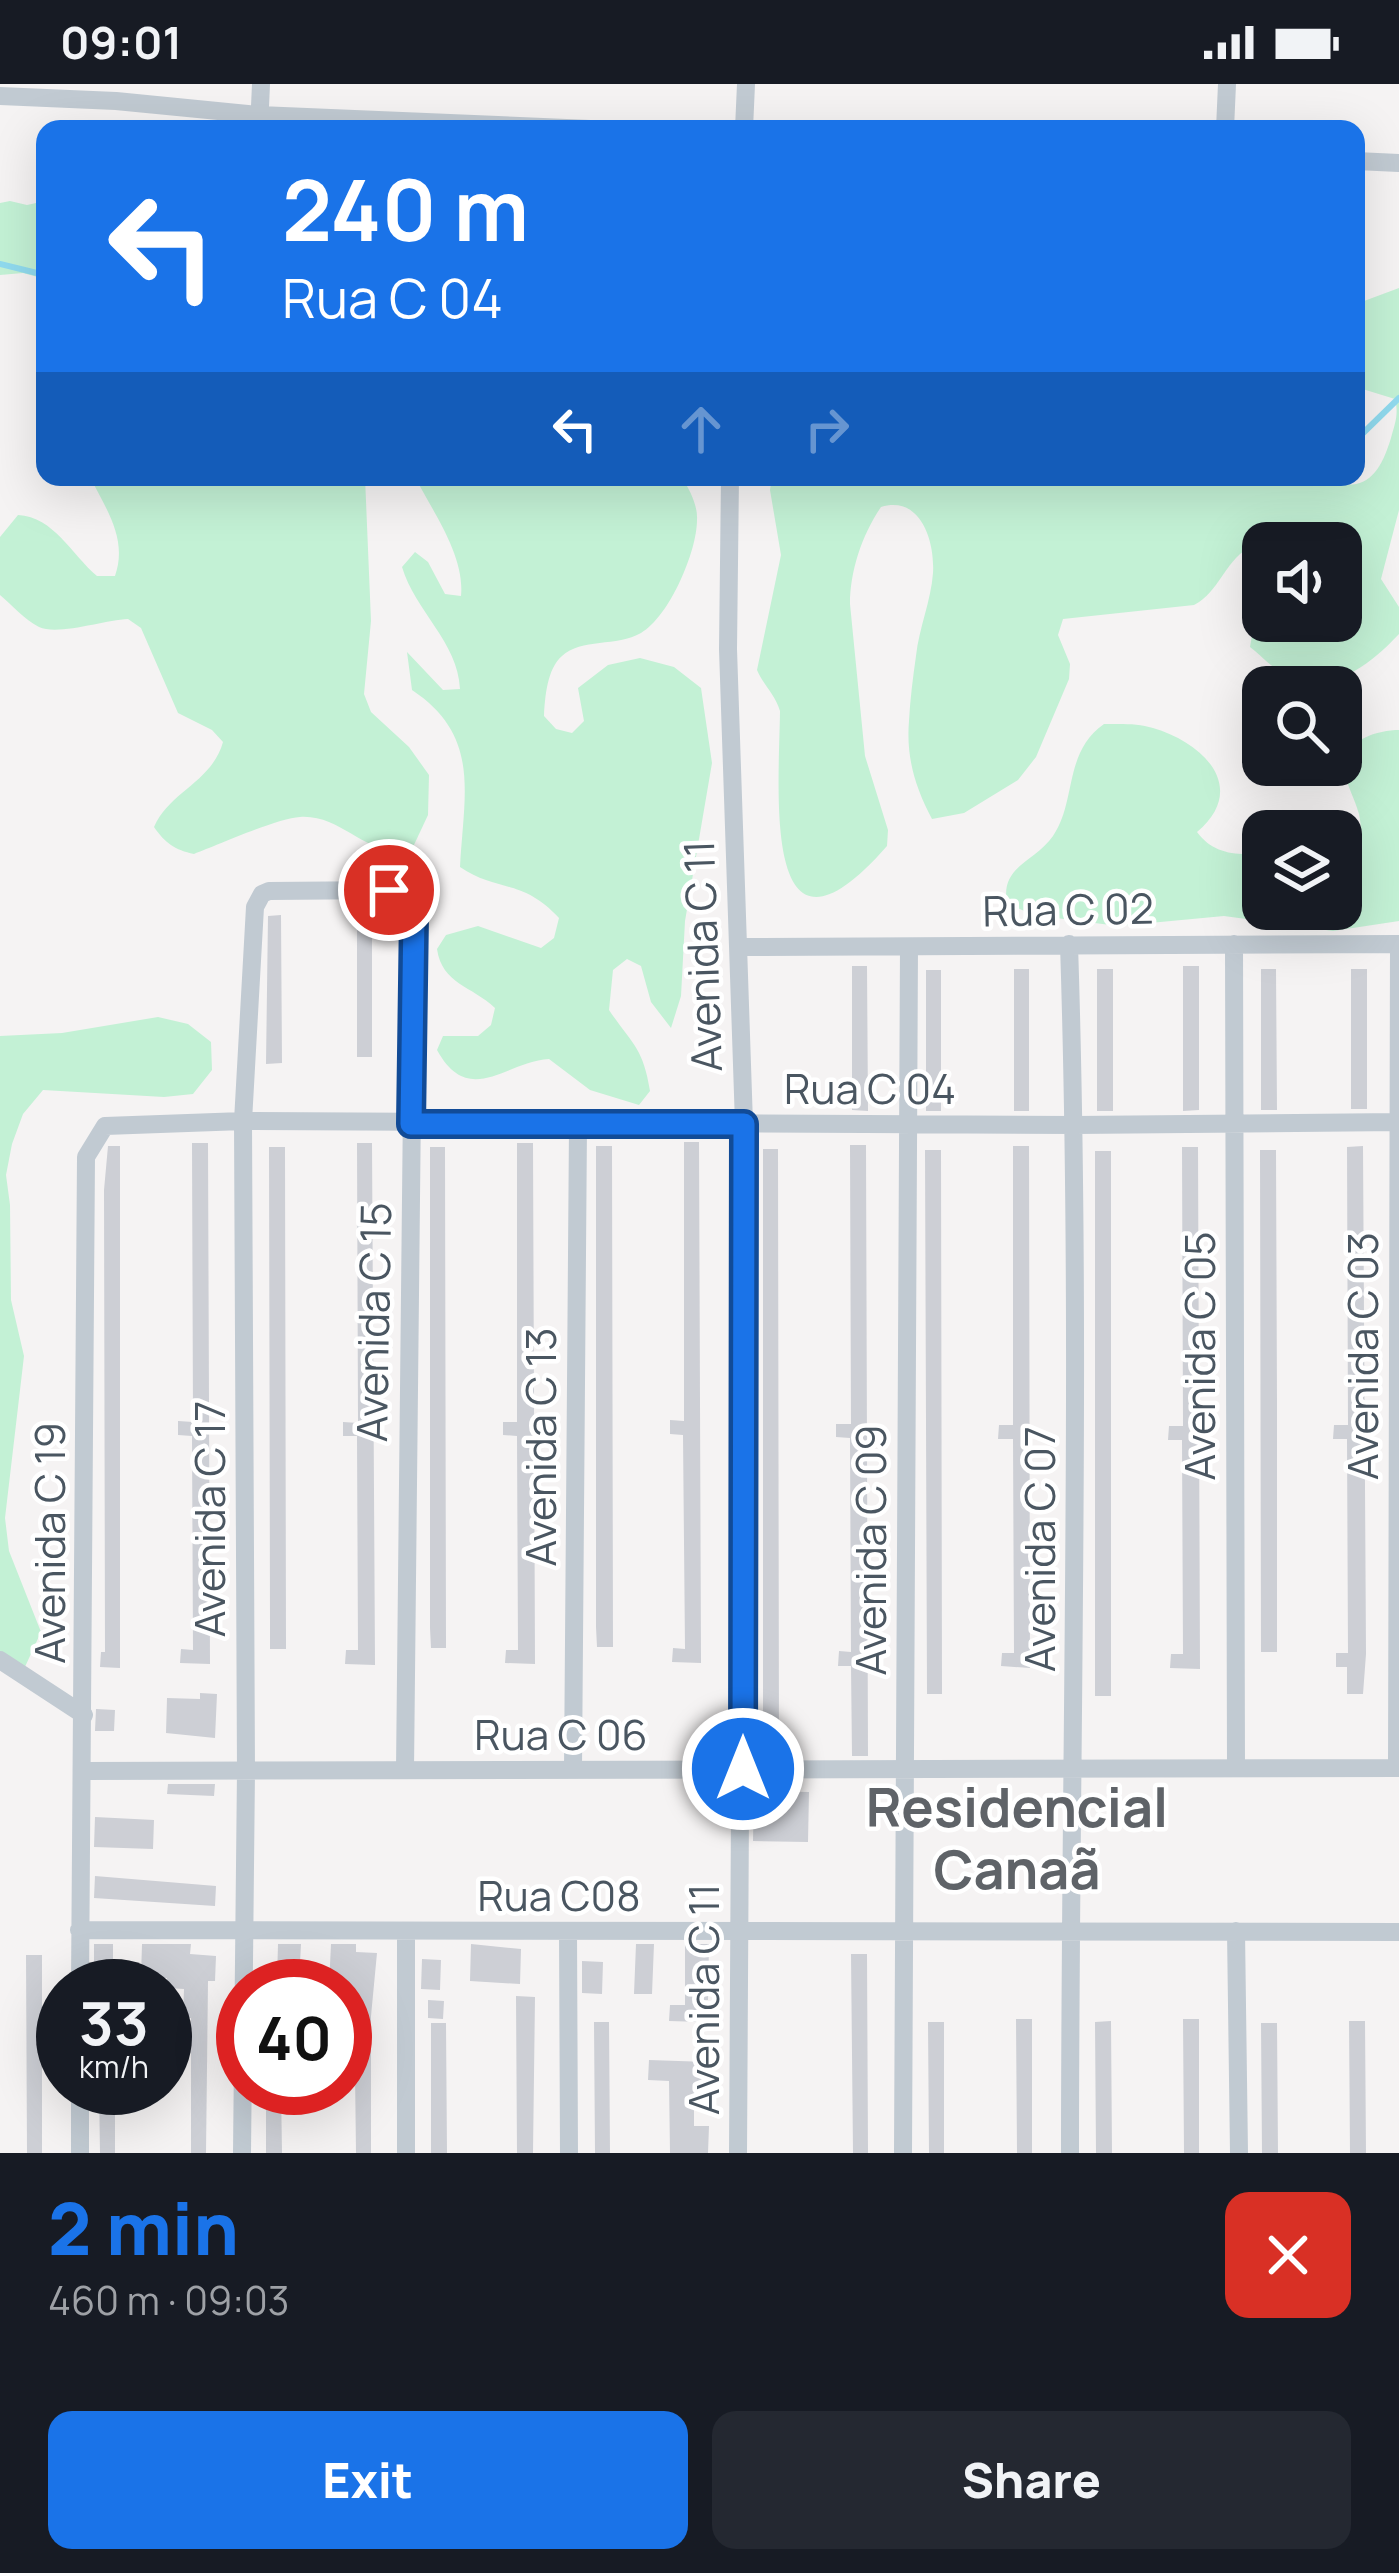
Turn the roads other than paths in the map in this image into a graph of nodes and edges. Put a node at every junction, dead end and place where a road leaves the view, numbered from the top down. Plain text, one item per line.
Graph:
1 (261, 84) edge
2 (746, 84) edge
3 (1228, 84) edge
4 (0, 96) edge
5 (245, 120) edge
6 (259, 120) edge
7 (744, 120) edge
8 (1226, 120) edge
9 (1365, 161) edge
10 (1399, 163) edge
11 (730, 486) edge
12 (269, 891) joint
13 (1069, 944) junction
14 (1234, 944) junction
15 (1399, 944) edge
16 (738, 947) junction
17 (910, 947) junction
18 (243, 1121) junction
19 (1234, 1122) junction
20 (1399, 1122) edge
21 (125, 1123) joint
22 (909, 1123) junction
23 (411, 1124) junction
24 (744, 1124) junction
25 (578, 1125) junction
26 (1075, 1125) junction
27 (0, 1660) edge
28 (84, 1714) junction
29 (1235, 1768) junction
30 (1398, 1768) edge
31 (743, 1769) junction
32 (905, 1769) junction
33 (1075, 1769) junction
34 (246, 1770) junction
35 (405, 1770) junction
36 (574, 1770) junction
37 (84, 1771) junction
38 (80, 1930) junction
39 (242, 1931) junction
40 (406, 1931) junction
41 (568, 1931) junction
42 (738, 1931) junction
43 (904, 1931) junction
44 (1070, 1931) junction
45 (1236, 1931) junction
46 (1399, 1932) edge
47 (80, 1959) edge
48 (80, 2115) edge
49 (80, 2153) edge
50 (242, 2153) edge
51 (406, 2153) edge
52 (569, 2153) edge
53 (738, 2153) edge
54 (903, 2153) edge
55 (1070, 2153) edge
56 (1239, 2153) edge

1 - 6 street
2 - 7 street
3 - 8 street
4 - 5 street
9 - 10 street
11 - 16 street, Avenida C 11
12 - 18 street, Avenida C 17
12 - 23 street, Avenida C 15
13 - 14 street, Rua C 02
13 - 17 street, Rua C 02
13 - 26 street, Avenida C 07
14 - 15 street, Rua C 02
14 - 19 street, Avenida C 05
15 - 20 street, Avenida C 03
16 - 17 street, Rua C 02
16 - 24 street, Avenida C 11
17 - 22 street, Avenida C 09
18 - 21 street, Rua C 04
18 - 23 street, Rua C 04
18 - 34 street, Avenida C 17
19 - 20 street, Rua C 04
19 - 26 street, Rua C 04
19 - 29 street, Avenida C 05
20 - 30 street, Avenida C 03
21 - 28 street, Avenida C 19
22 - 24 street, Rua C 04
22 - 26 street, Rua C 04
22 - 32 street, Avenida C 09
23 - 25 street, Rua C 04
23 - 35 street, Avenida C 15
24 - 25 street, Rua C 04
24 - 31 street, Avenida C 11
25 - 36 street, Avenida C 13
26 - 33 street, Avenida C 07
27 - 28 street
28 - 37 street, Avenida C 19
29 - 30 street, Rua C 06
29 - 33 street, Rua C 06
31 - 32 street, Rua C 06
31 - 36 street, Rua C 06
31 - 42 street, Avenida C 11
32 - 33 street, Rua C 06
32 - 43 street, Avenida C 09
33 - 44 street, Avenida C 07
34 - 35 street, Rua C 06
34 - 37 street, Rua C 06
34 - 39 street, Avenida C 17
35 - 36 street, Rua C 06
37 - 38 street, Avenida C 19
38 - 39 street, Rua C08
38 - 47 street, Avenida C 19
39 - 40 street, Rua C08
39 - 50 street, Avenida C 17
40 - 41 street, Rua C08
40 - 51 street
41 - 42 street, Rua C08
41 - 52 street
42 - 43 street, Rua C08
42 - 53 street, Avenida C 11
43 - 44 street, Rua C08
43 - 54 street, Avenida C 09
44 - 45 street, Rua C08
44 - 55 street, Avenida C 07
45 - 46 street, Rua C08
45 - 56 street
48 - 49 street

